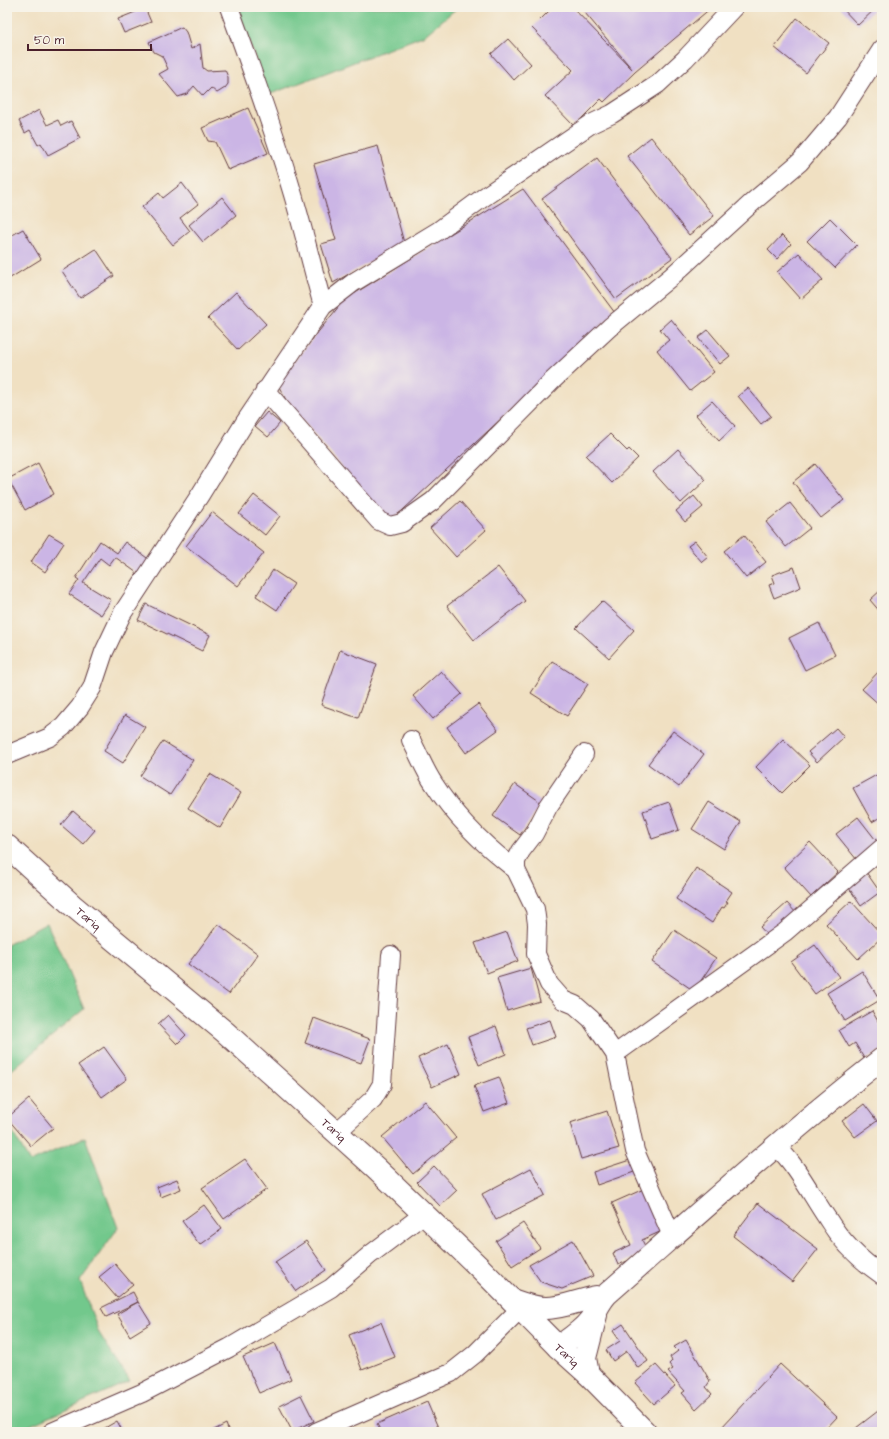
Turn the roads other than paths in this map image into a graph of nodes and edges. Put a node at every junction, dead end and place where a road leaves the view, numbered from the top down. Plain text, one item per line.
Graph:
1 (229, 7) edge
2 (734, 7) edge
3 (882, 49) edge
4 (323, 306) junction
5 (265, 390) junction
6 (411, 740) dead end
7 (584, 754) dead end
8 (7, 755) edge
9 (7, 846) edge
10 (882, 848) edge
11 (516, 870) junction
12 (391, 955) dead end
13 (615, 1054) junction
14 (882, 1059) edge
15 (337, 1132) junction
16 (776, 1146) junction
17 (424, 1214) junction
18 (672, 1236) junction
19 (882, 1275) edge
20 (600, 1299) junction
21 (516, 1305) junction
22 (539, 1328) junction
23 (558, 1347) junction
24 (588, 1374) junction
25 (52, 1432) edge
26 (316, 1432) edge
27 (645, 1432) edge

1 - 4 street
2 - 4 street
3 - 5 street
4 - 5 street
5 - 8 street
6 - 11 street
7 - 11 street
9 - 15 main road, Tariq
10 - 13 street
11 - 13 street
12 - 15 street
13 - 18 street
14 - 16 main road
15 - 17 main road, Tariq
16 - 18 main road
16 - 19 street
17 - 21 main road, Tariq
17 - 25 street
18 - 20 main road
20 - 21 main road
20 - 22 main road
20 - 23 main road
20 - 24 main road
21 - 22 main road, Tariq
21 - 26 street
22 - 23 main road, Tariq
23 - 24 main road, Tariq
24 - 27 main road, Tariq

